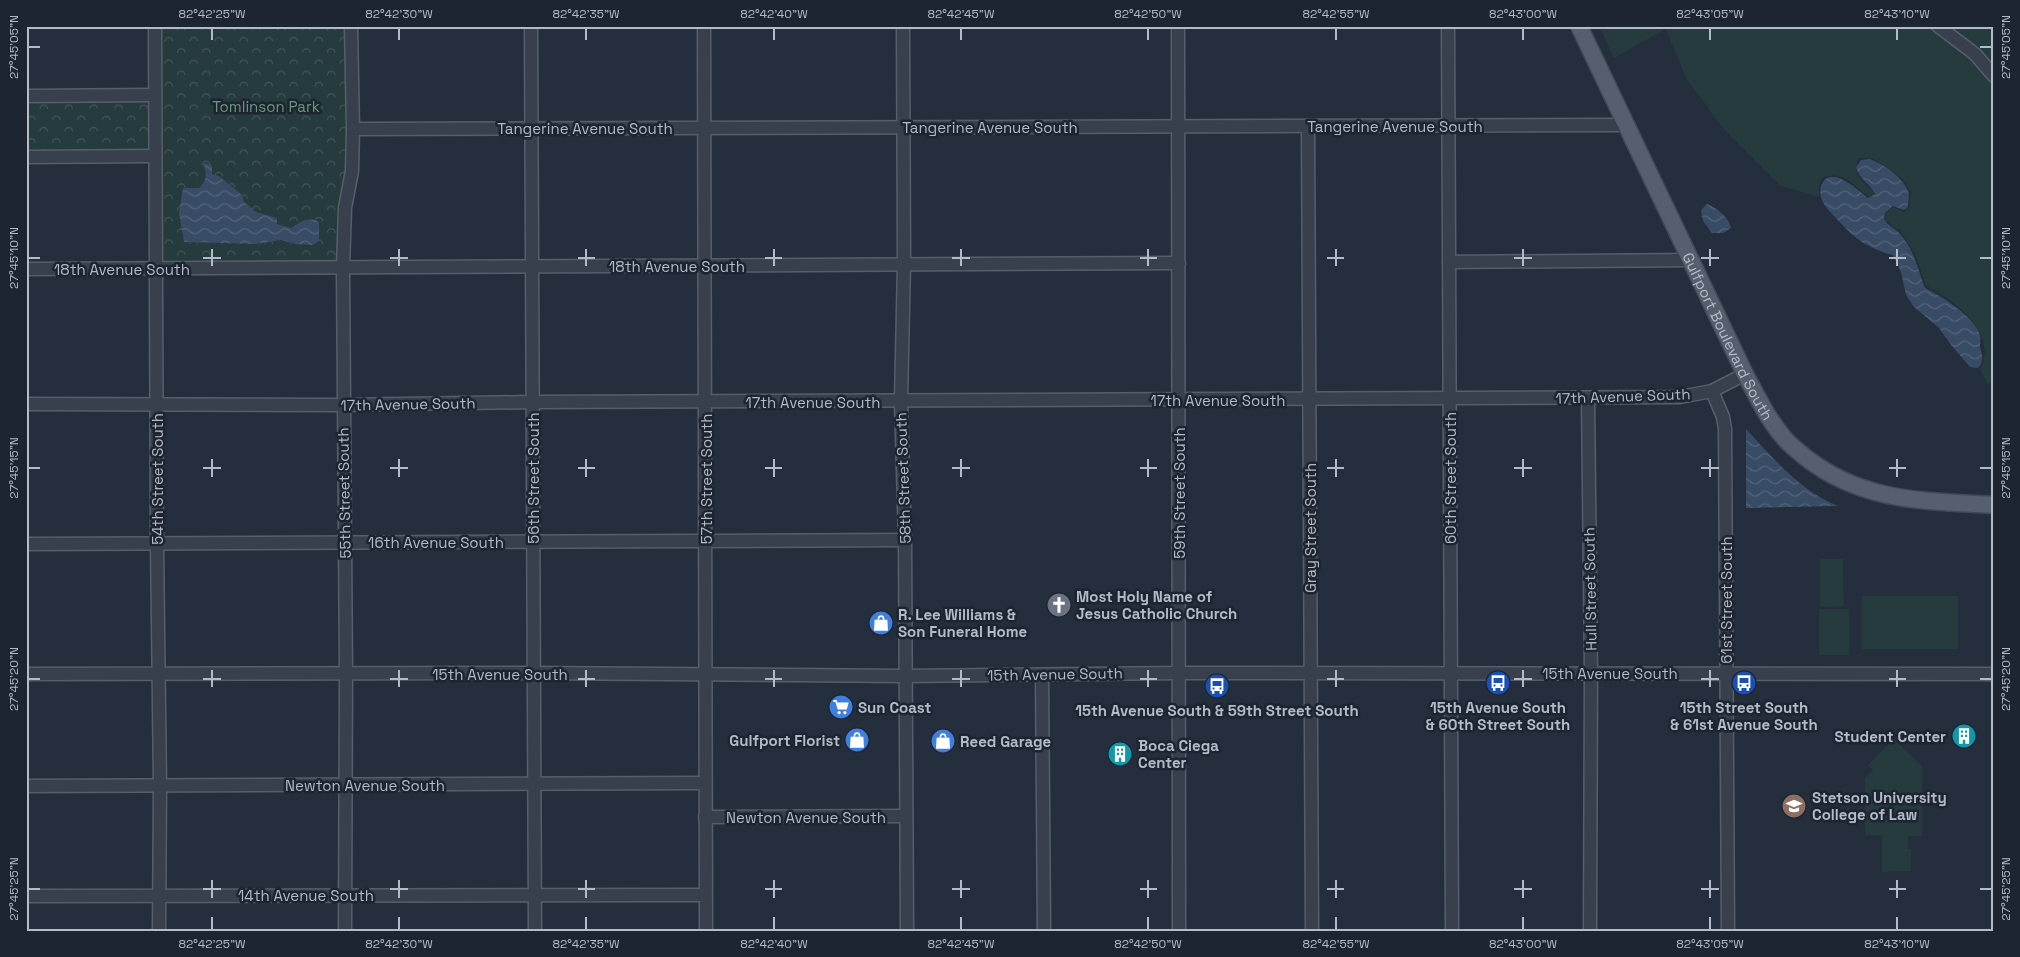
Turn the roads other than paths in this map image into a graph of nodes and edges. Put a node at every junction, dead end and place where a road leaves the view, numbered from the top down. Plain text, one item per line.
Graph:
1 (155, 26) edge
2 (351, 26) edge
3 (531, 26) edge
4 (704, 26) edge
5 (903, 26) edge
6 (1178, 26) edge
7 (1448, 26) edge
8 (1579, 26) edge
9 (1938, 26) edge
10 (1994, 76) edge
11 (155, 95) junction
12 (26, 96) edge
13 (1627, 125) junction
14 (1308, 126) junction
15 (1448, 126) junction
16 (1178, 127) junction
17 (704, 128) junction
18 (904, 128) junction
19 (353, 129) junction
20 (532, 129) junction
21 (26, 156) edge
22 (155, 156) junction
23 (1691, 260) junction
24 (1450, 262) junction
25 (1178, 263) junction
26 (904, 264) junction
27 (704, 266) junction
28 (532, 267) junction
29 (343, 268) junction
30 (26, 269) edge
31 (157, 269) junction
32 (1745, 374) junction
33 (1712, 391) junction
34 (1449, 398) junction
35 (1588, 398) junction
36 (1310, 399) junction
37 (1179, 400) junction
38 (901, 401) junction
39 (533, 402) junction
40 (705, 402) junction
41 (26, 404) edge
42 (157, 405) junction
43 (343, 405) junction
44 (1994, 505) edge
45 (905, 540) junction
46 (706, 541) junction
47 (344, 542) junction
48 (533, 542) junction
49 (156, 543) junction
50 (26, 544) edge
51 (159, 673) junction
52 (534, 673) junction
53 (1179, 673) junction
54 (1451, 673) junction
55 (1591, 673) junction
56 (26, 674) edge
57 (346, 674) junction
58 (704, 674) junction
59 (1310, 674) junction
60 (1727, 674) junction
61 (1994, 674) edge
62 (1042, 675) junction
63 (906, 676) junction
64 (704, 783) junction
65 (346, 784) junction
66 (534, 784) junction
67 (26, 786) edge
68 (160, 786) junction
69 (906, 816) junction
70 (705, 817) junction
71 (345, 894) junction
72 (159, 895) junction
73 (535, 895) junction
74 (705, 895) junction
75 (26, 896) edge
76 (159, 931) edge
77 (345, 931) edge
78 (535, 931) edge
79 (706, 931) edge
80 (907, 931) edge
81 (1044, 931) edge
82 (1179, 931) edge
83 (1312, 931) edge
84 (1452, 931) edge
85 (1590, 931) edge
86 (1728, 931) edge

1 - 11 street, 54th Street South
2 - 19 street, 55th Street South
3 - 20 street, 56th Street South
4 - 17 street, 57th Street South
5 - 18 street, 58th Street South
6 - 16 street, 59th Street South
7 - 15 street, 60th Street South
8 - 13 main road, Gulfport Boulevard South
9 - 10 street
11 - 12 street
11 - 22 street, 54th Street South
13 - 15 street, Tangerine Avenue South
13 - 23 main road, Gulfport Boulevard South
14 - 15 street, Tangerine Avenue South
14 - 16 street, Tangerine Avenue South
14 - 36 street, Gray Street South
15 - 24 street, 60th Street South
16 - 18 street, Tangerine Avenue South
16 - 25 street, 59th Street South
17 - 18 street, Tangerine Avenue South
17 - 20 street, Tangerine Avenue South
17 - 27 street, 57th Street South
18 - 26 street, 58th Street South
19 - 20 street, Tangerine Avenue South
19 - 29 street, 55th Street South
20 - 28 street, 56th Street South
21 - 22 street
22 - 31 street, 54th Street South
23 - 24 street
23 - 32 main road, Gulfport Boulevard South
24 - 34 street, 60th Street South
25 - 26 street, 18th Avenue South
25 - 37 street, 59th Street South
26 - 27 street, 18th Avenue South
26 - 38 street, 58th Street South
27 - 28 street, 18th Avenue South
27 - 40 street, 57th Street South
28 - 29 street, 18th Avenue South
28 - 39 street, 56th Street South
29 - 31 street, 18th Avenue South
29 - 43 street, 55th Street South
30 - 31 street, 18th Avenue South
31 - 42 street, 54th Street South
32 - 33 street, 17th Avenue South
32 - 44 main road, Gulfport Boulevard South
33 - 35 street, 17th Avenue South
33 - 60 street, 61st Street South
34 - 35 street, 17th Avenue South
34 - 36 street, 17th Avenue South
34 - 54 street, 60th Street South
35 - 55 street, Hull Street South
36 - 37 street, 17th Avenue South
36 - 59 street, Gray Street South
37 - 38 street, 17th Avenue South
37 - 53 street, 59th Street South
38 - 40 street, 17th Avenue South
38 - 45 street, 58th Street South
39 - 40 street, 17th Avenue South
39 - 43 street, 17th Avenue South
39 - 48 street, 56th Street South
40 - 46 street, 57th Street South
41 - 42 street, 17th Avenue South
42 - 43 street, 17th Avenue South
42 - 49 street, 54th Street South
43 - 47 street, 55th Street South
45 - 46 street, 16th Avenue South
45 - 63 street, 58th Street South
46 - 48 street, 16th Avenue South
46 - 58 street, 57th Street South
47 - 48 street, 16th Avenue South
47 - 49 street, 16th Avenue South
47 - 57 street, 55th Street South
48 - 52 street, 56th Street South
49 - 50 street, 16th Avenue South
49 - 51 street, 54th Street South
51 - 56 street, 15th Avenue South
51 - 57 street, 15th Avenue South
51 - 68 street, 54th Street South
52 - 57 street, 15th Avenue South
52 - 58 street, 15th Avenue South
52 - 66 street, 56th Street South
53 - 59 street, 15th Avenue South
53 - 62 street, 15th Avenue South
53 - 82 street, 59th Street South
54 - 55 street, 15th Avenue South
54 - 59 street, 15th Avenue South
54 - 84 street, 60th Street South
55 - 60 street, 15th Avenue South
55 - 85 street, Hull Street South
57 - 65 street, 55th Street South
58 - 63 street, 15th Avenue South
58 - 64 street, 57th Street South
59 - 83 street, Gray Street South
60 - 61 street, 15th Avenue South
60 - 86 street, 61st Street South
62 - 63 street, 15th Avenue South
62 - 81 street
63 - 69 street, 58th Street South
64 - 66 street, Newton Avenue South
64 - 70 street, 57th Street South
65 - 66 street, Newton Avenue South
65 - 68 street, Newton Avenue South
65 - 71 street, 55th Street South
66 - 73 street, 56th Street South
67 - 68 street, Newton Avenue South
68 - 72 street, 54th Street South
69 - 70 street, Newton Avenue South
69 - 80 street, 58th Street South
70 - 74 street, 57th Street South
71 - 72 street, 14th Avenue South
71 - 73 street, 14th Avenue South
71 - 77 street, 55th Street South
72 - 75 street, 14th Avenue South
72 - 76 street, 54th Street South
73 - 74 street, 14th Avenue South
73 - 78 street, 56th Street South
74 - 79 street, 57th Street South

